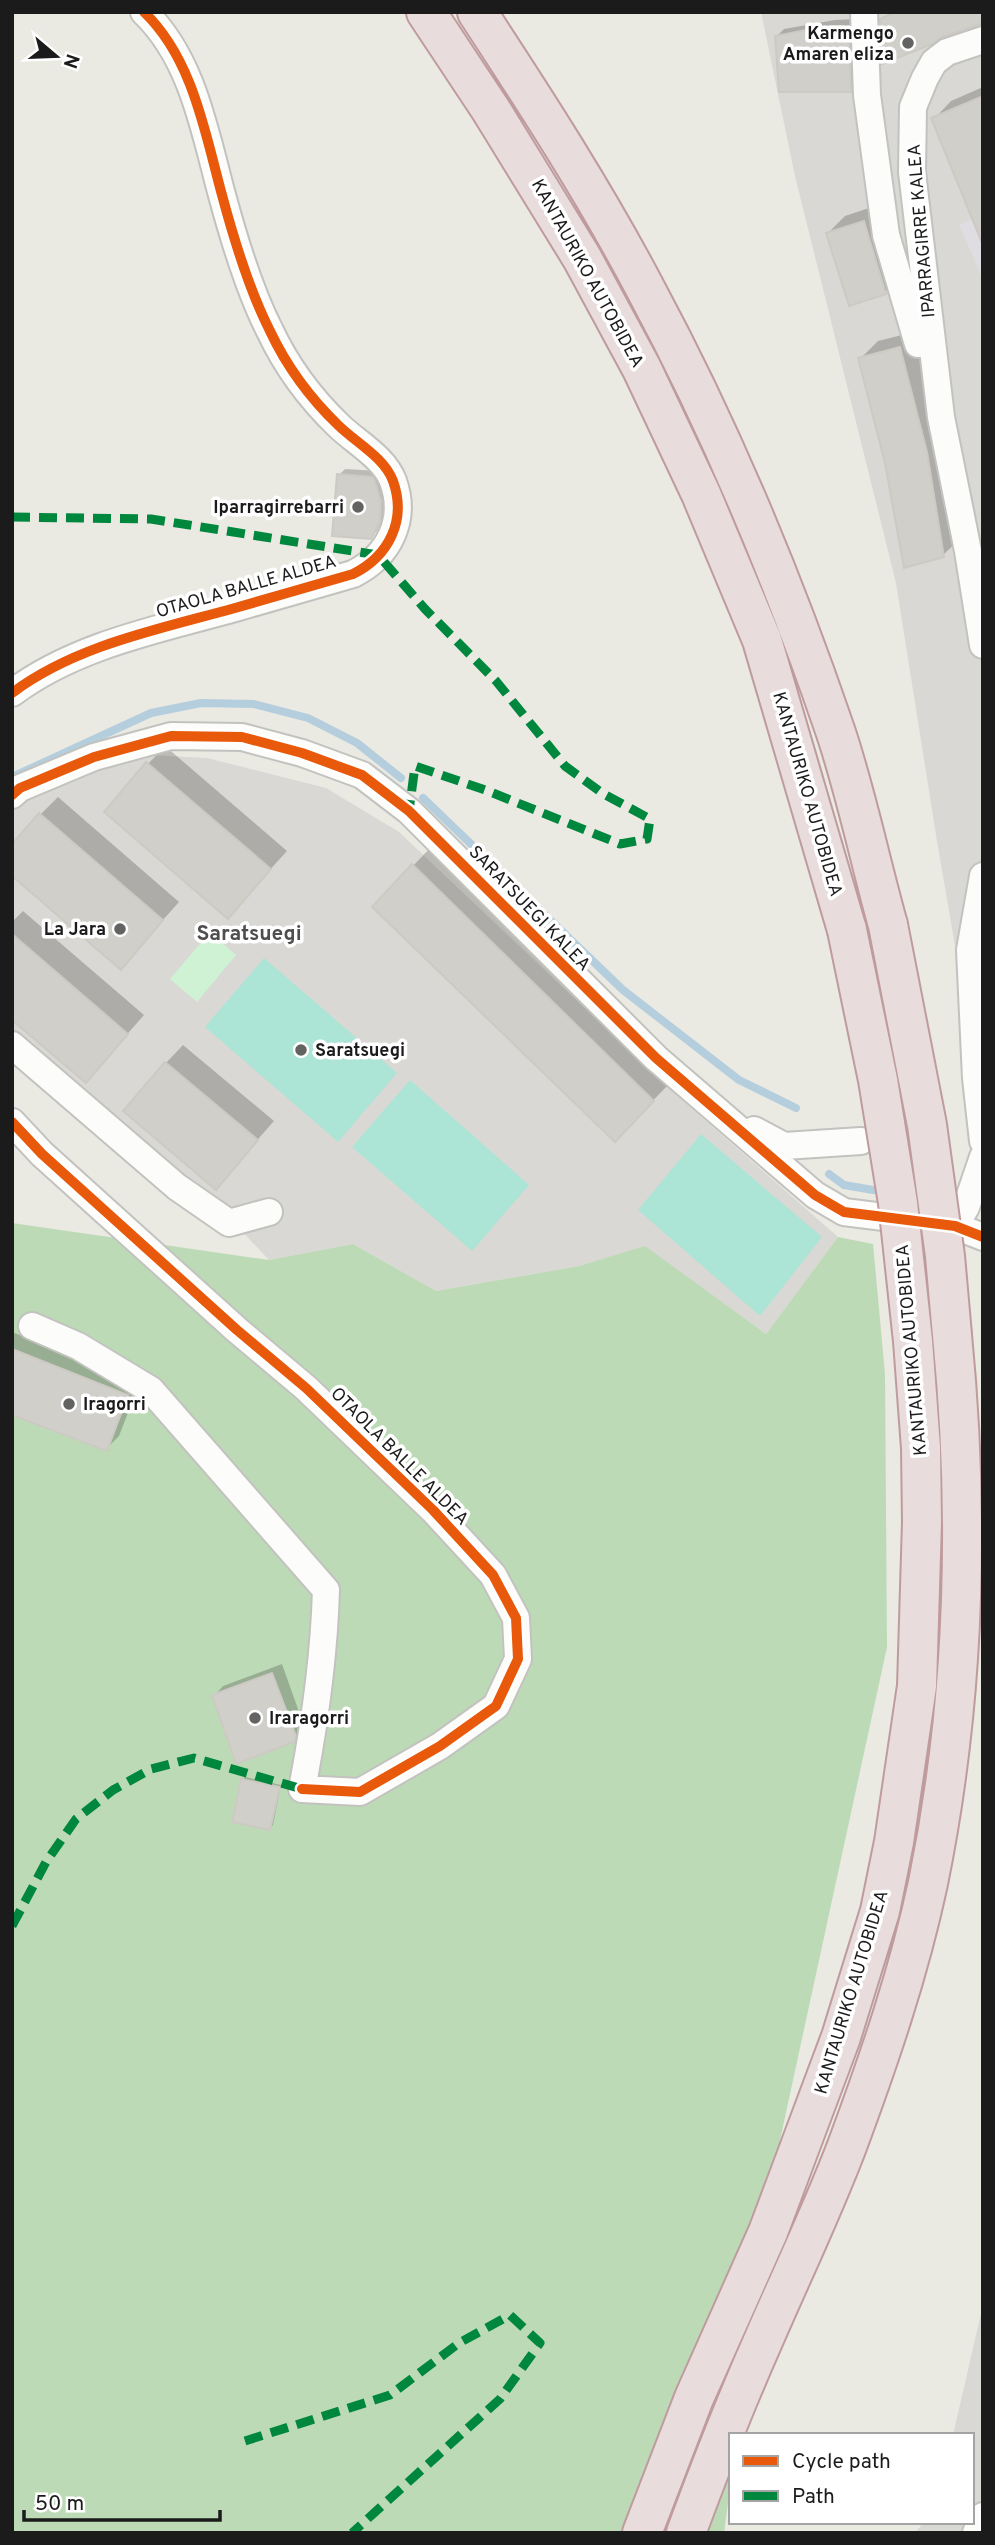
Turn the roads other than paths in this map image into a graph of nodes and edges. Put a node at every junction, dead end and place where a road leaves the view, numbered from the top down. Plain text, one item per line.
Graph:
1 (144, 12) edge
2 (426, 12) edge
3 (477, 12) edge
4 (863, 12) edge
5 (983, 40) edge
6 (941, 416) junction
7 (983, 645) edge
8 (12, 693) edge
9 (12, 795) edge
10 (983, 876) edge
11 (12, 1045) edge
12 (718, 1112) junction
13 (12, 1122) edge
14 (861, 1141) dead end
15 (983, 1141) edge
16 (983, 1157) edge
17 (269, 1212) dead end
18 (955, 1226) junction
19 (983, 1237) edge
20 (32, 1326) dead end
21 (983, 2516) edge
22 (642, 2533) edge
23 (686, 2533) edge
24 (976, 2533) edge

1 - 8 street, OTAOLA BALLE ALDEA
2 - 22 highway, KANTAURIKO AUTOBIDEA, bridge
3 - 23 highway, bridge
4 - 6 street, IPARRAGIRRE KALEA
5 - 6 street, IPARRAGIRRE KALEA
6 - 7 street, IPARRAGIRRE KALEA
9 - 12 street, SARATSUEGI KALEA
10 - 15 street
11 - 17 street
12 - 14 street, SARATSUEGI KALEA
12 - 18 street, SARATSUEGI KALEA
13 - 20 street, OTAOLA BALLE ALDEA
16 - 18 street
18 - 19 street, SARATSUEGI KALEA
21 - 24 street

